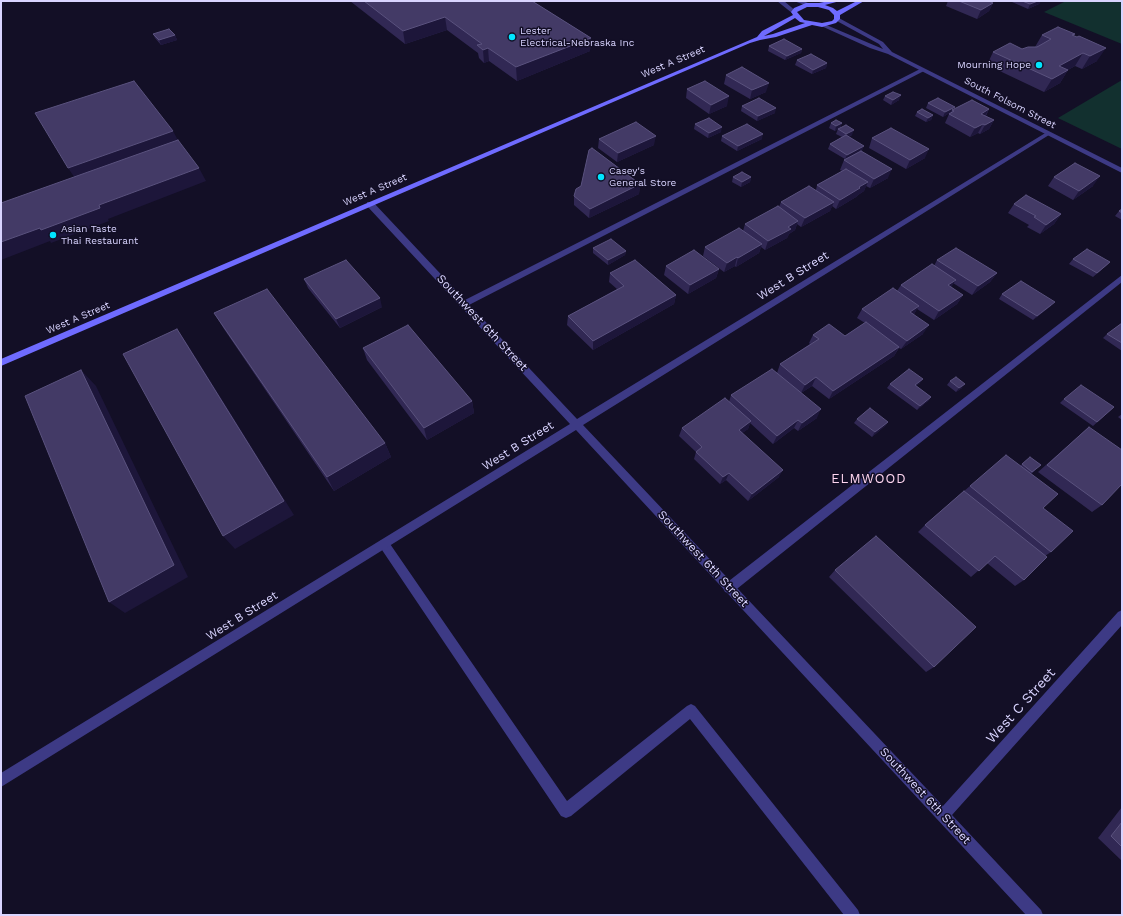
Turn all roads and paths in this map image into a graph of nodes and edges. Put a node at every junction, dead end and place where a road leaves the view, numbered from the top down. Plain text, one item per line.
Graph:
1 (780, 1) edge
2 (798, 1) edge
3 (837, 1) edge
4 (861, 1) edge
5 (810, 5) junction
6 (819, 5) junction
7 (795, 14) junction
8 (837, 17) junction
9 (810, 24) junction
10 (822, 25) junction
11 (759, 38) junction
12 (890, 53) junction
13 (922, 70) junction
14 (1047, 134) junction
15 (1122, 171) edge
16 (370, 204) junction
17 (1122, 278) edge
18 (464, 304) junction
19 (1, 363) edge
20 (577, 425) junction
21 (384, 544) junction
22 (729, 588) junction
23 (1122, 616) edge
24 (1, 780) edge
25 (943, 815) junction
26 (854, 915) edge
27 (1036, 915) edge

1 - 7 street
2 - 5 street
3 - 6 main road
4 - 8 main road
5 - 6 main road
5 - 7 main road, West A Street
6 - 8 main road
7 - 9 main road
7 - 11 main road, West A Street
8 - 10 main road
8 - 12 street, South Folsom Street
9 - 10 main road
9 - 11 main road, West A Street
10 - 12 street, South Folsom Street
11 - 16 main road, West A Street
12 - 13 street, South Folsom Street
13 - 14 street, South Folsom Street
13 - 18 street
14 - 15 street, South Folsom Street
14 - 20 street, West B Street
16 - 18 street, Southwest 6th Street
16 - 19 main road, West A Street
17 - 22 street
18 - 20 street, Southwest 6th Street
20 - 21 street, West B Street
20 - 22 street, Southwest 6th Street
21 - 24 street, West B Street
21 - 26 street
22 - 25 street, Southwest 6th Street
23 - 25 street, West C Street
25 - 27 street, Southwest 6th Street

